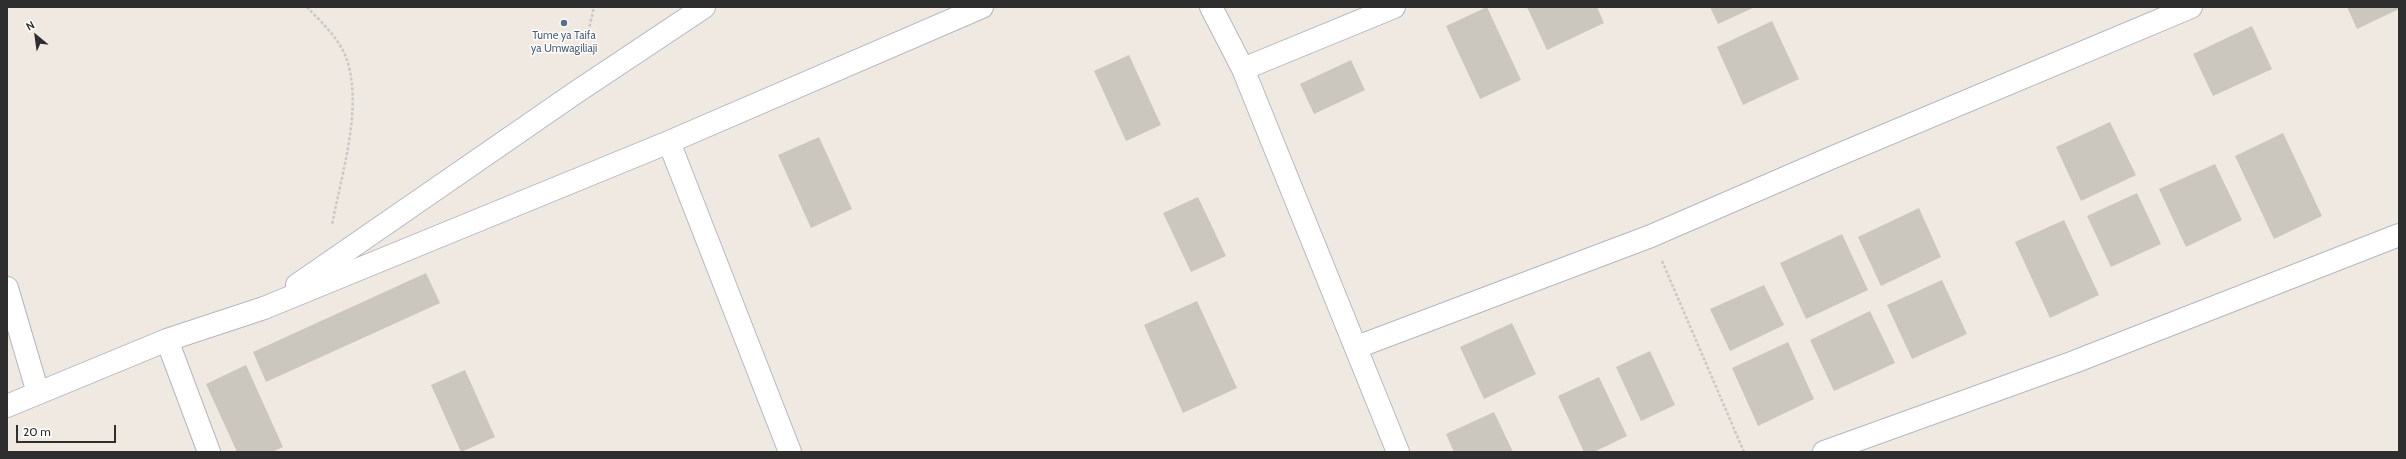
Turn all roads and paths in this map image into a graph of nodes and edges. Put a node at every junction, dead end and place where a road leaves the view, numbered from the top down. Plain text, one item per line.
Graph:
1 (307, 7) edge
2 (704, 7) edge
3 (982, 7) edge
4 (1211, 7) edge
5 (1394, 7) edge
6 (2191, 7) edge
7 (1243, 68) junction
8 (669, 142) junction
9 (2399, 235) edge
10 (1651, 236) junction
11 (325, 265) junction
12 (7, 288) edge
13 (264, 308) junction
14 (167, 340) junction
15 (1357, 347) junction
16 (38, 394) junction
17 (7, 406) edge
18 (209, 452) edge
19 (790, 452) edge
20 (1398, 452) edge
21 (1744, 452) edge
22 (1824, 452) edge

1 - 11 path
2 - 11 street
3 - 8 street
4 - 7 street
5 - 7 street
6 - 10 street
7 - 15 street
8 - 13 street
8 - 19 street
9 - 22 street
10 - 15 street
10 - 21 path
11 - 13 street
12 - 16 street
13 - 14 street
14 - 16 street
14 - 18 street
15 - 20 street
16 - 17 street

